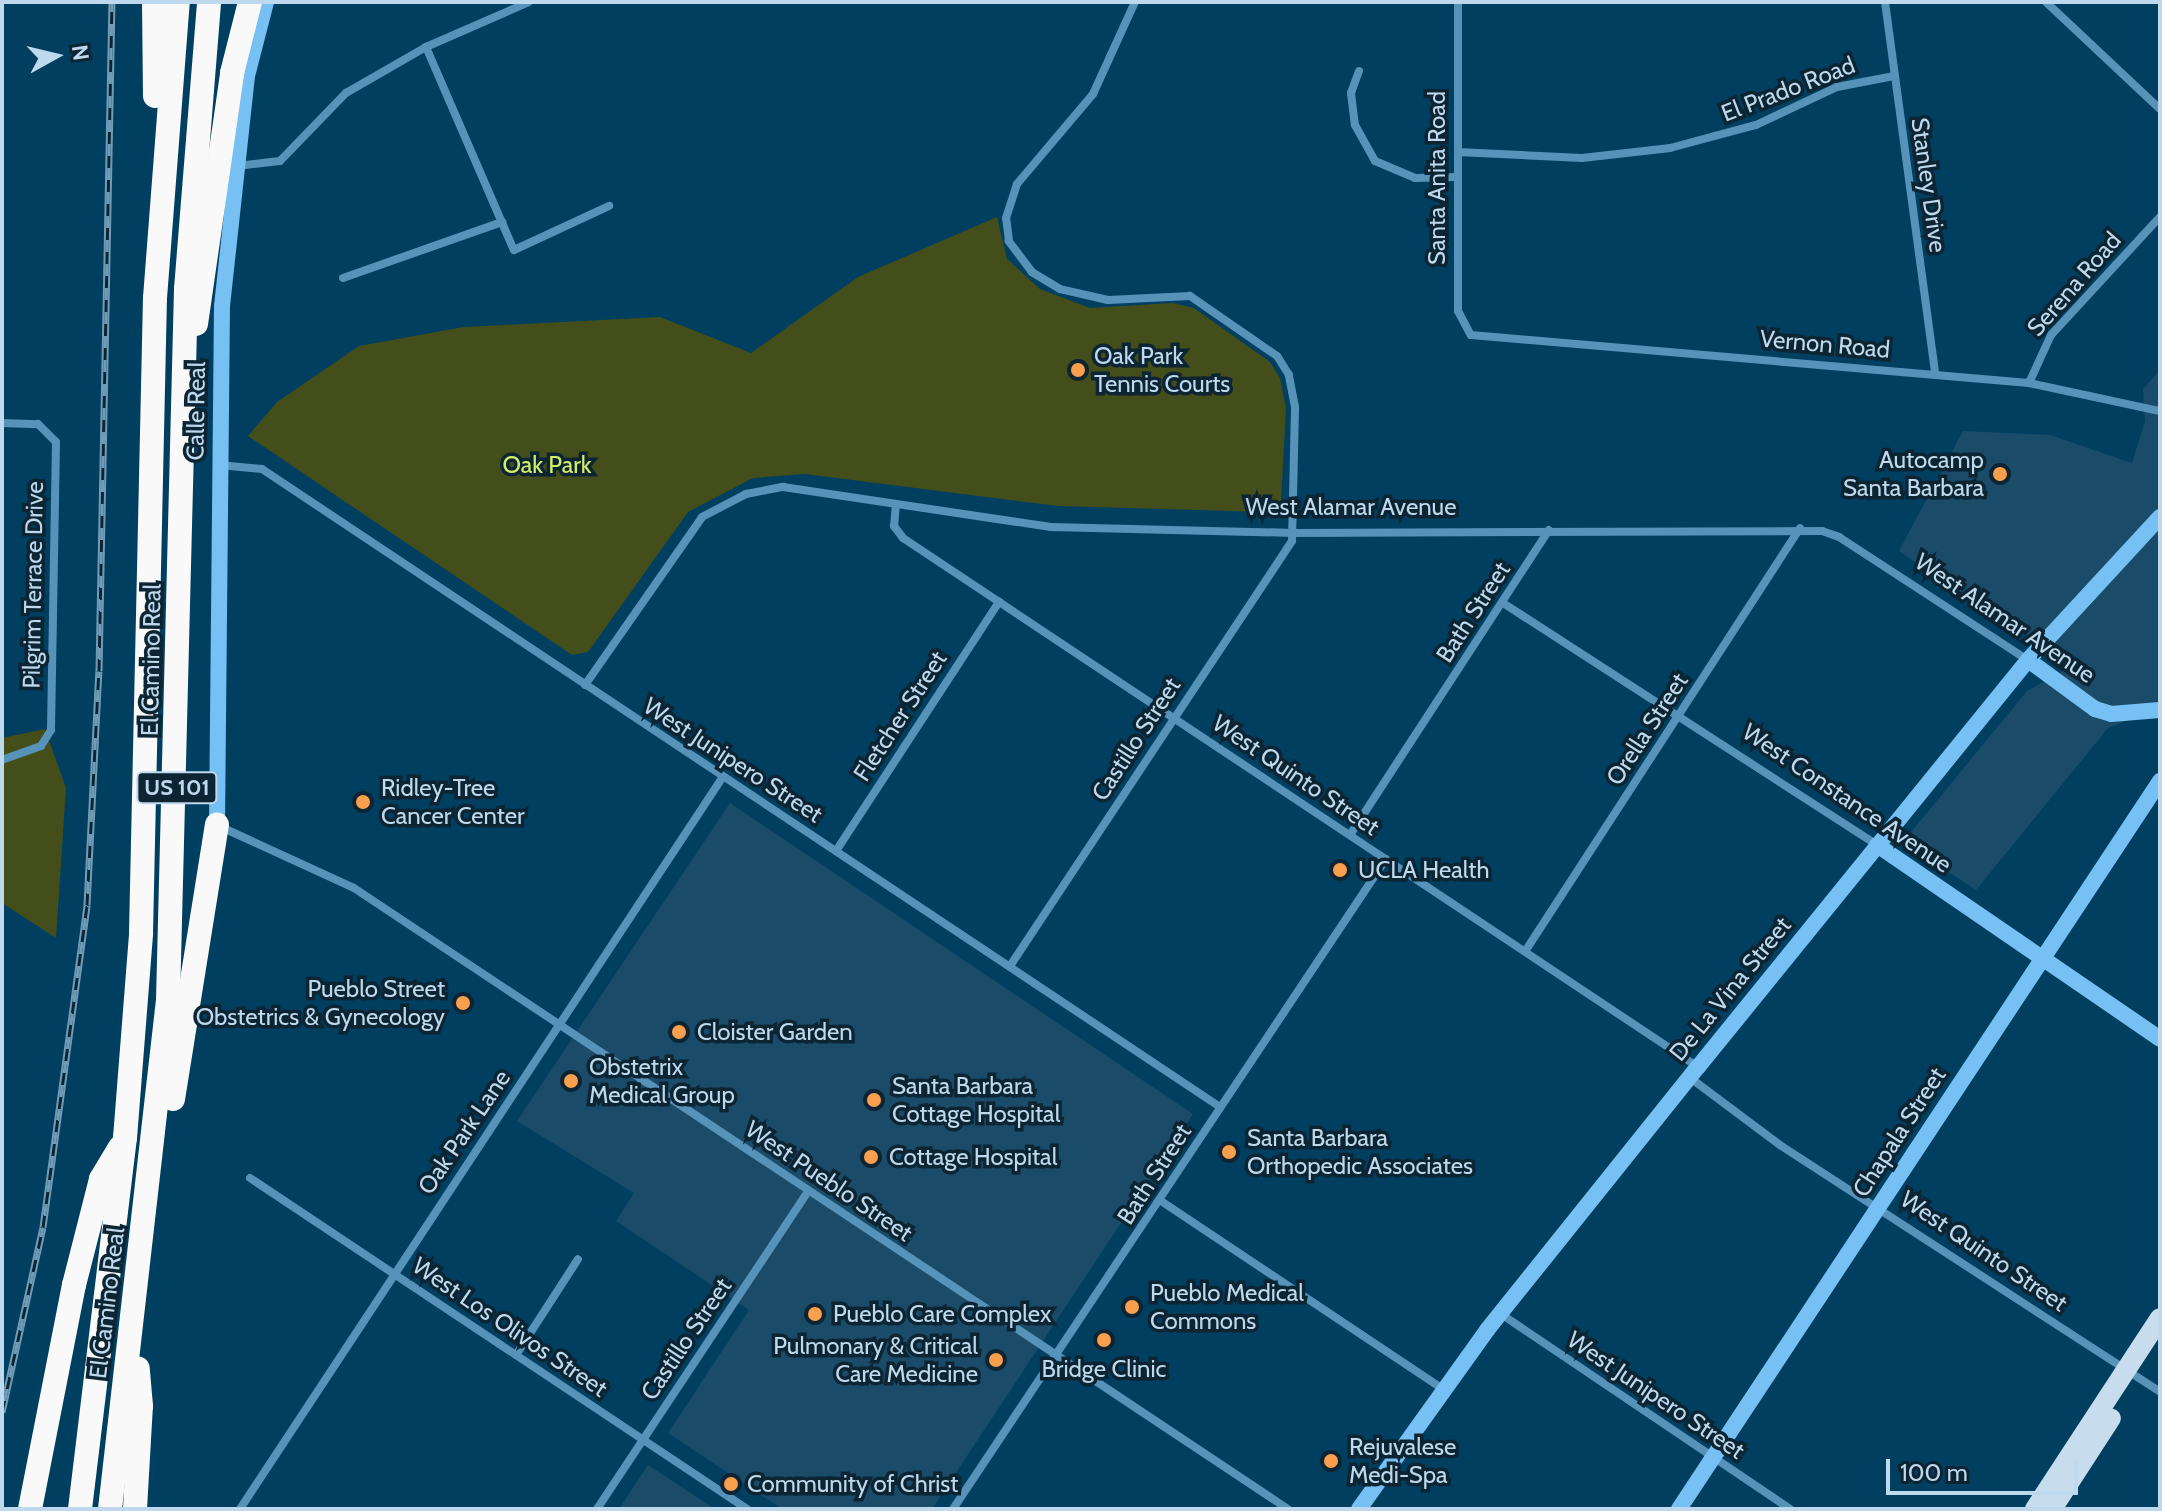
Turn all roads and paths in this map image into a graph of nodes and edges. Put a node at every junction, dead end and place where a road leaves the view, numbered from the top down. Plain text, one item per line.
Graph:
1 (154, 2) edge
2 (178, 2) edge
3 (209, 2) edge
4 (250, 2) edge
5 (266, 2) edge
6 (529, 2) edge
7 (1135, 2) edge
8 (1458, 2) edge
9 (1885, 2) edge
10 (2046, 2) edge
11 (426, 47) junction
12 (1359, 71) dead end
13 (1894, 76) junction
14 (2160, 109) edge
15 (1458, 152) junction
16 (236, 166) junction
17 (1457, 177) junction
18 (609, 206) dead end
19 (2160, 217) edge
20 (502, 222) junction
21 (343, 278) dead end
22 (155, 298) junction
23 (1485, 338) joint
24 (185, 357) junction
25 (1935, 373) junction
26 (2029, 383) junction
27 (2160, 411) edge
28 (2, 423) edge
29 (219, 465) junction
30 (896, 504) junction
31 (2160, 517) edge
32 (1800, 528) junction
33 (1549, 530) junction
34 (1293, 533) junction
35 (999, 602) junction
36 (1503, 603) junction
37 (2028, 660) junction
38 (585, 685) junction
39 (2160, 710) edge
40 (1680, 716) junction
41 (1173, 718) junction
42 (2, 760) edge
43 (722, 778) junction
44 (2160, 781) edge
45 (217, 825) junction
46 (1350, 835) junction
47 (1877, 845) junction
48 (836, 851) junction
49 (1386, 859) junction
50 (1526, 950) junction
51 (2043, 957) junction
52 (1010, 966) junction
53 (560, 1025) junction
54 (2160, 1039) edge
55 (1694, 1072) junction
56 (1220, 1107) junction
57 (125, 1138) junction
58 (250, 1178) dead end
59 (808, 1191) junction
60 (1161, 1201) junction
61 (1880, 1205) junction
62 (145, 1218) junction
63 (578, 1259) dead end
64 (395, 1273) junction
65 (134, 1314) junction
66 (1501, 1314) junction
67 (2160, 1318) edge
68 (2160, 1344) edge
69 (516, 1355) junction
70 (1055, 1356) junction
71 (2132, 1374) junction
72 (1443, 1389) junction
73 (2160, 1392) edge
74 (643, 1440) junction
75 (1712, 1458) junction
76 (30, 1509) edge
77 (80, 1509) edge
78 (110, 1509) edge
79 (135, 1509) edge
80 (240, 1509) edge
81 (597, 1509) edge
82 (747, 1509) edge
83 (953, 1509) edge
84 (1288, 1509) edge
85 (1359, 1509) edge
86 (1679, 1509) edge
87 (1790, 1509) edge
88 (2035, 1509) edge
89 (2052, 1509) edge

1 - 22 highway
2 - 22 highway, El Camino Real / US 101
3 - 24 highway, El Camino Real / US 101
4 - 24 highway
5 - 16 street, Calle Real
6 - 11 street
7 - 34 street
8 - 15 street, Santa Anita Road
9 - 13 street, Stanley Drive
10 - 14 street
11 - 16 street
11 - 20 street
12 - 17 street
13 - 15 street, El Prado Road
13 - 25 street, Stanley Drive
15 - 17 street, Santa Anita Road
16 - 29 street, Calle Real
17 - 23 street, Santa Anita Road
18 - 20 street
19 - 26 street, Serena Road
20 - 21 street
22 - 57 highway, El Camino Real / US 101
23 - 25 street, Vernon Road
24 - 62 highway, El Camino Real / US 101
25 - 26 street, Vernon Road
26 - 27 street, Vernon Road
28 - 42 street, Pilgrim Terrace Drive
29 - 38 street, West Junipero Street
29 - 45 street, Calle Real
30 - 34 street, West Alamar Avenue
30 - 35 street, West Quinto Street
30 - 38 street, West Alamar Avenue
31 - 37 street, De La Vina Street
32 - 33 street, West Alamar Avenue
32 - 37 street, West Alamar Avenue
32 - 40 street, Orella Street
33 - 34 street, West Alamar Avenue
33 - 36 street, Bath Street
34 - 41 street, Castillo Street
35 - 41 street, West Quinto Street
35 - 48 street, Fletcher Street
36 - 40 street, West Constance Avenue
36 - 46 street, Bath Street
37 - 39 street, West Alamar Avenue
37 - 47 street, De La Vina Street
38 - 43 street, West Junipero Street
40 - 47 street, West Constance Avenue
40 - 50 street, Orella Street
41 - 46 street, West Quinto Street
41 - 52 street, Castillo Street
43 - 48 street, West Junipero Street
43 - 53 street, Oak Park Lane
44 - 51 street, Chapala Street
45 - 53 street, West Pueblo Street
45 - 62 highway
46 - 49 street, West Quinto Street
47 - 51 street, West Constance Avenue
47 - 55 street, De La Vina Street
48 - 52 street, West Junipero Street
49 - 50 street, West Quinto Street
49 - 56 street, Bath Street
50 - 55 street, West Quinto Street
51 - 54 street, West Constance Avenue
51 - 61 street, Chapala Street
52 - 56 street, West Junipero Street
53 - 59 street, West Pueblo Street
53 - 64 street, Oak Park Lane
55 - 61 street, West Quinto Street
55 - 66 street, De La Vina Street
56 - 60 street, Bath Street
57 - 76 highway
57 - 77 highway, El Camino Real / US 101
58 - 64 street, West Los Olivos Street
59 - 70 street, West Pueblo Street
59 - 74 street, Castillo Street
60 - 70 street, Bath Street
60 - 72 street
61 - 71 street, West Quinto Street
61 - 75 street, Chapala Street
62 - 65 highway, El Camino Real / US 101
63 - 69 street
64 - 69 street, West Los Olivos Street
64 - 80 street, Oak Park Lane
65 - 78 highway, El Camino Real / US 101
65 - 79 highway
66 - 72 street, De La Vina Street
66 - 75 street, West Junipero Street
67 - 71 main road
68 - 71 main road
69 - 74 street, West Los Olivos Street
70 - 83 street, Bath Street
70 - 84 street, West Pueblo Street
71 - 73 street, West Quinto Street
71 - 88 main road
71 - 89 main road
72 - 85 street, De La Vina Street
74 - 81 street, Castillo Street
74 - 82 street, West Los Olivos Street
75 - 86 street, Chapala Street
75 - 87 street, West Junipero Street

